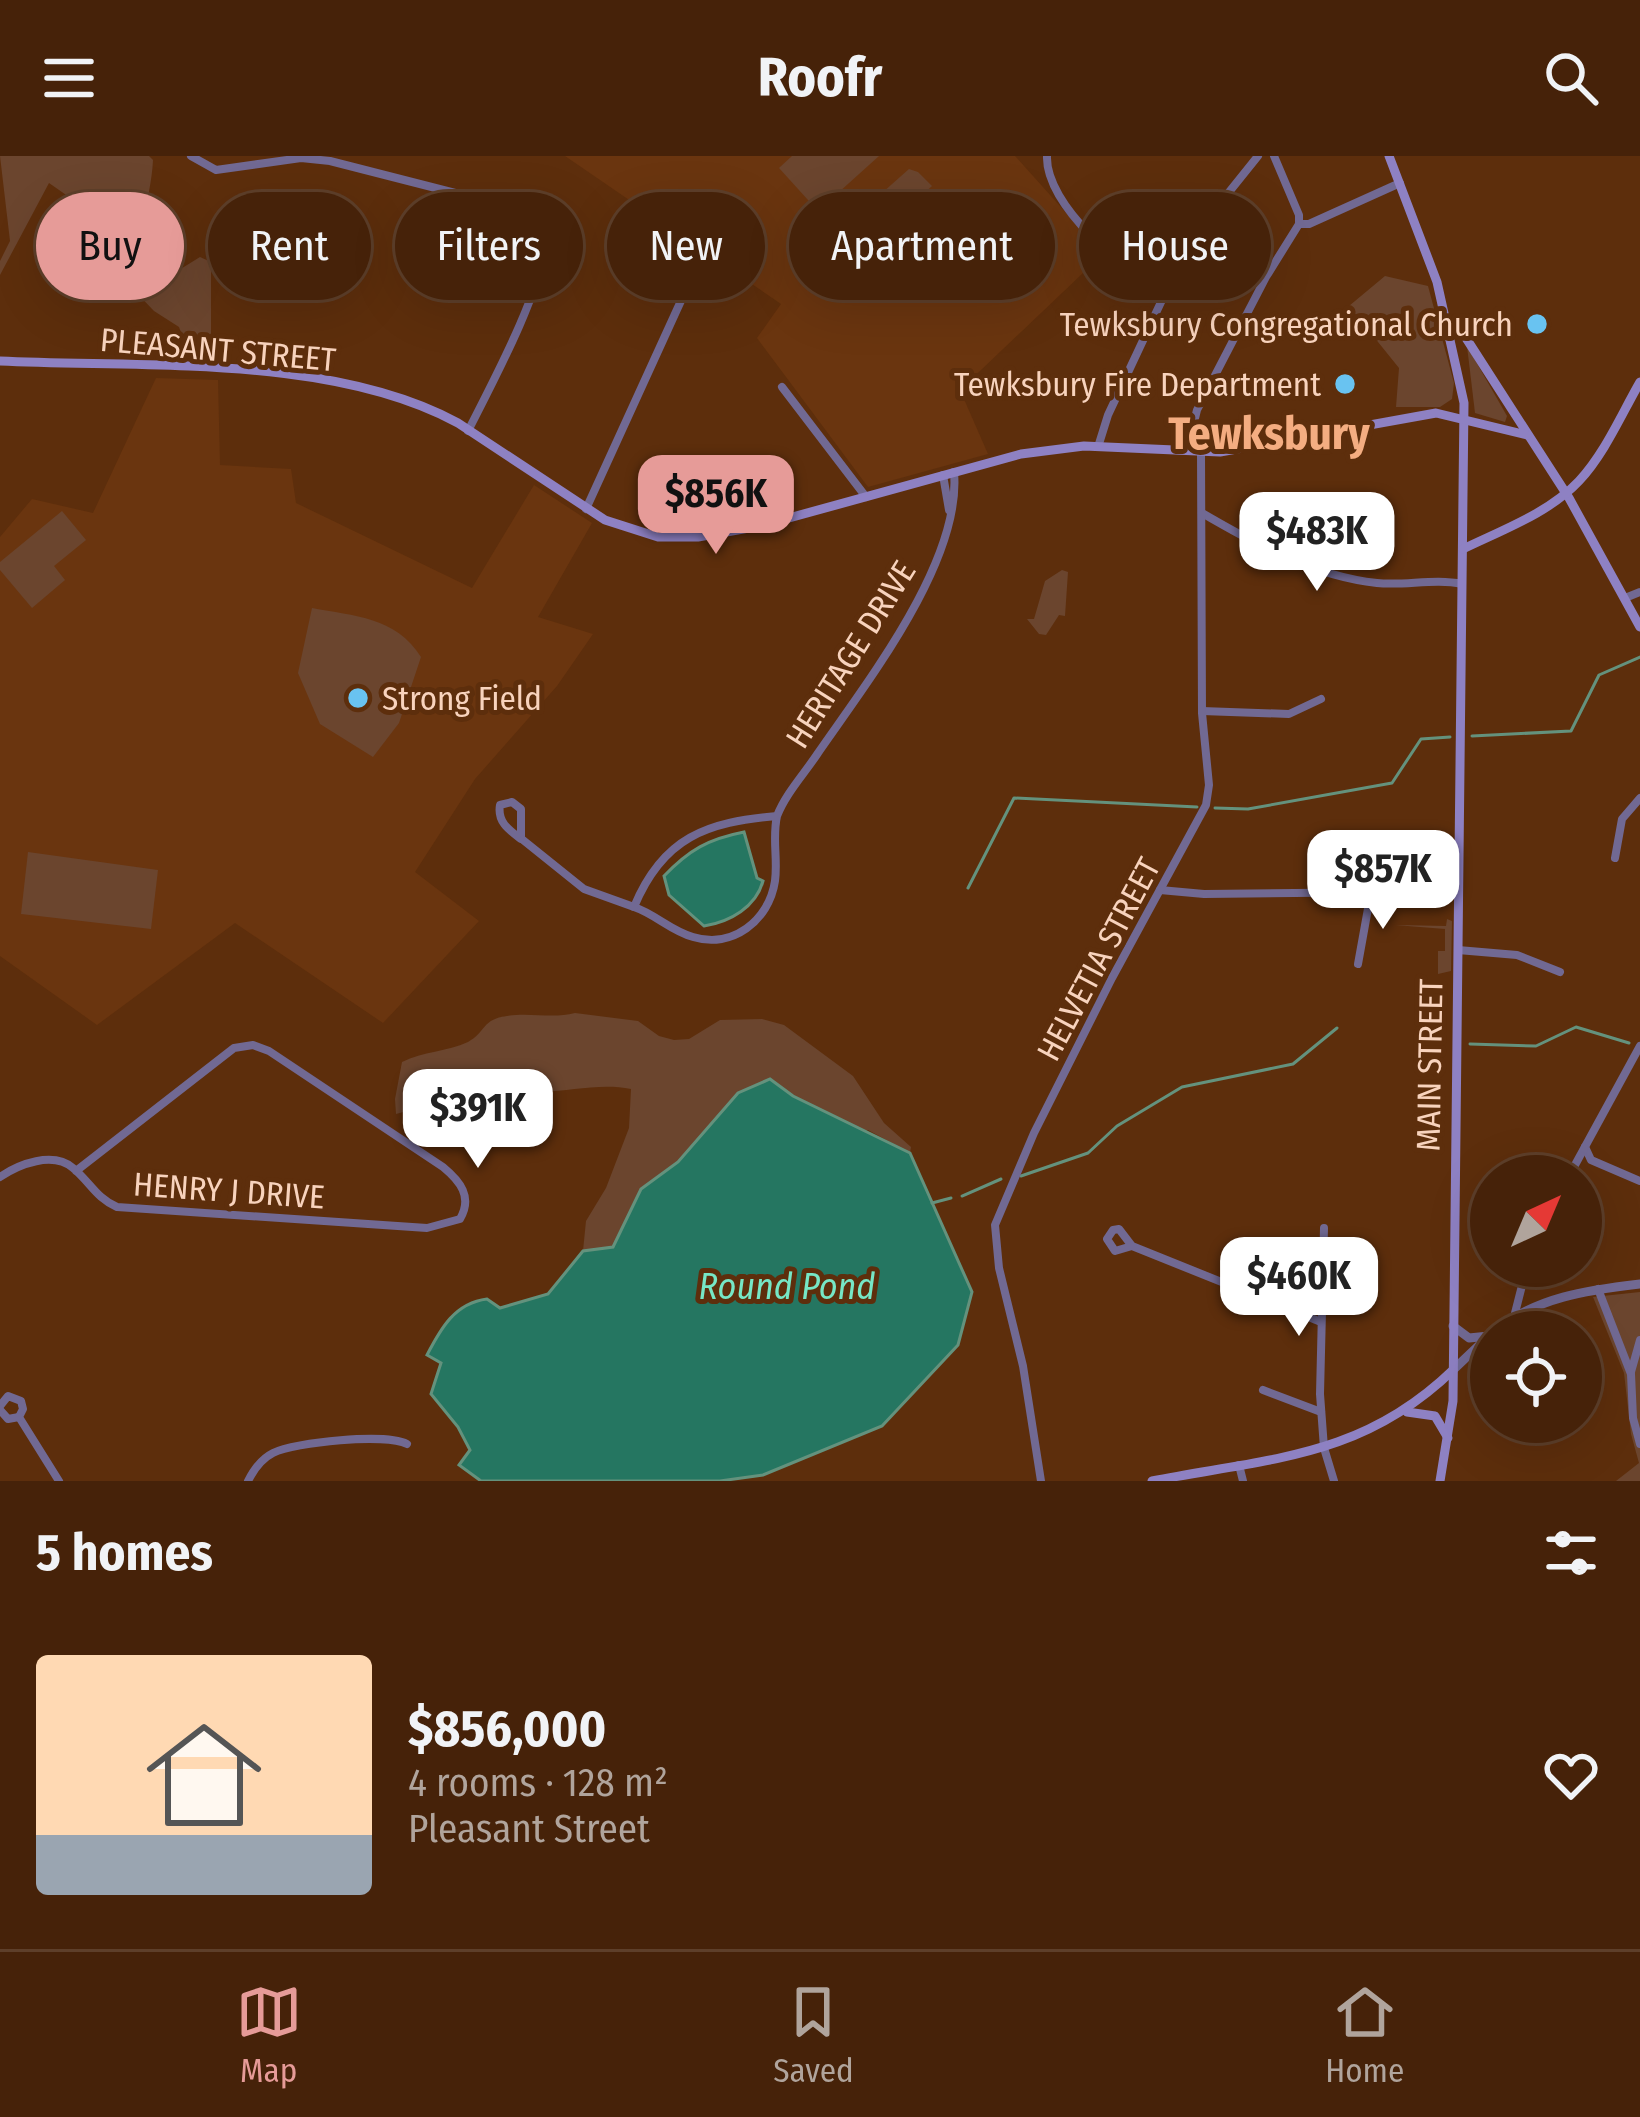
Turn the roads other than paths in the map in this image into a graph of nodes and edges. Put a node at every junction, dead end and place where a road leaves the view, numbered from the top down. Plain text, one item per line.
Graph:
1 (191, 156) edge
2 (1047, 156) edge
3 (1258, 156) edge
4 (1274, 156) edge
5 (1389, 156) edge
6 (1400, 183) junction
7 (1230, 192) edge
8 (1079, 219) edge
9 (1299, 224) junction
10 (681, 300) edge
11 (1163, 300) edge
12 (1450, 326) junction
13 (0, 362) edge
14 (1640, 382) edge
15 (782, 387) dead end
16 (1464, 417) junction
17 (468, 431) junction
18 (1527, 435) junction
19 (1098, 447) junction
20 (1202, 452) junction
21 (1186, 453) junction
22 (949, 474) junction
23 (1565, 492) junction
24 (866, 497) junction
25 (586, 509) junction
26 (1200, 512) junction
27 (1463, 549) junction
28 (1462, 584) junction
29 (1640, 592) edge
30 (1625, 598) junction
31 (1640, 627) edge
32 (1322, 699) dead end
33 (1202, 711) junction
34 (1640, 798) edge
35 (500, 806) joint
36 (777, 816) junction
37 (523, 840) dead end
38 (1616, 858) dead end
39 (1160, 890) junction
40 (1370, 892) junction
41 (1459, 895) junction
42 (634, 907) junction
43 (1458, 950) junction
44 (1358, 964) dead end
45 (1560, 972) dead end
46 (1640, 1046) edge
47 (1585, 1146) junction
48 (1580, 1155) edge
49 (76, 1171) junction
50 (0, 1178) edge
51 (1640, 1181) edge
52 (1324, 1228) dead end
53 (1132, 1246) dead end
54 (1640, 1284) edge
55 (1598, 1289) junction
56 (1528, 1311) edge
57 (1321, 1322) junction
58 (1453, 1326) junction
59 (1470, 1338) edge
60 (1640, 1340) edge
61 (1470, 1354) edge
62 (1453, 1370) junction
63 (1630, 1374) junction
64 (1263, 1390) dead end
65 (0, 1408) edge
66 (1322, 1412) junction
67 (1406, 1412) junction
68 (19, 1417) junction
69 (1449, 1442) junction
70 (406, 1444) dead end
71 (1640, 1444) edge
72 (1324, 1448) junction
73 (1239, 1465) junction
74 (1042, 1479) edge
75 (59, 1481) edge
76 (248, 1481) edge
77 (1155, 1481) edge
78 (1243, 1481) edge
79 (1334, 1481) edge
80 (1440, 1481) edge

1 - 17 street
2 - 8 street
3 - 7 street
4 - 9 street
5 - 6 main road, MAIN STREET
6 - 9 street
6 - 12 main road, MAIN STREET
9 - 21 street
10 - 25 street
11 - 19 street
12 - 16 main road, MAIN STREET
12 - 18 main road
13 - 17 main road, PLEASANT STREET
14 - 23 main road
15 - 24 street
16 - 18 main road, PLEASANT STREET
16 - 20 main road, PLEASANT STREET
16 - 27 main road, MAIN STREET
17 - 25 main road, PLEASANT STREET
18 - 23 main road
19 - 21 main road, PLEASANT STREET
19 - 22 main road, PLEASANT STREET
20 - 21 main road, PLEASANT STREET
20 - 26 street, HELVETIA STREET
22 - 24 main road, PLEASANT STREET
22 - 36 street, HERITAGE DRIVE
23 - 27 main road
23 - 30 main road
24 - 25 main road, PLEASANT STREET
26 - 28 street
26 - 33 street, HELVETIA STREET
27 - 28 main road, MAIN STREET
28 - 41 main road, MAIN STREET
29 - 30 street
30 - 31 main road
32 - 33 street
33 - 39 street, HELVETIA STREET
34 - 38 street
35 - 35 street
36 - 42 street
36 - 42 street
37 - 42 street
39 - 40 street
39 - 74 street, HELVETIA STREET
40 - 41 street
40 - 44 street
41 - 43 main road, MAIN STREET
43 - 45 street
43 - 58 main road, MAIN STREET
46 - 47 street
47 - 48 street
47 - 51 street
49 - 49 street, HENRY J DRIVE
49 - 50 street
52 - 57 street
53 - 57 street
54 - 55 street
55 - 56 street
55 - 63 street
57 - 66 street
58 - 59 street
58 - 62 main road, MAIN STREET
60 - 63 street
61 - 62 street
62 - 67 main road
62 - 69 main road, MAIN STREET
63 - 71 street
64 - 66 street
65 - 68 street
65 - 68 street
66 - 72 street
67 - 69 main road
67 - 72 main road
68 - 75 street
69 - 80 main road, MAIN STREET
70 - 76 street
72 - 73 main road
72 - 79 street
73 - 77 main road
73 - 78 street

